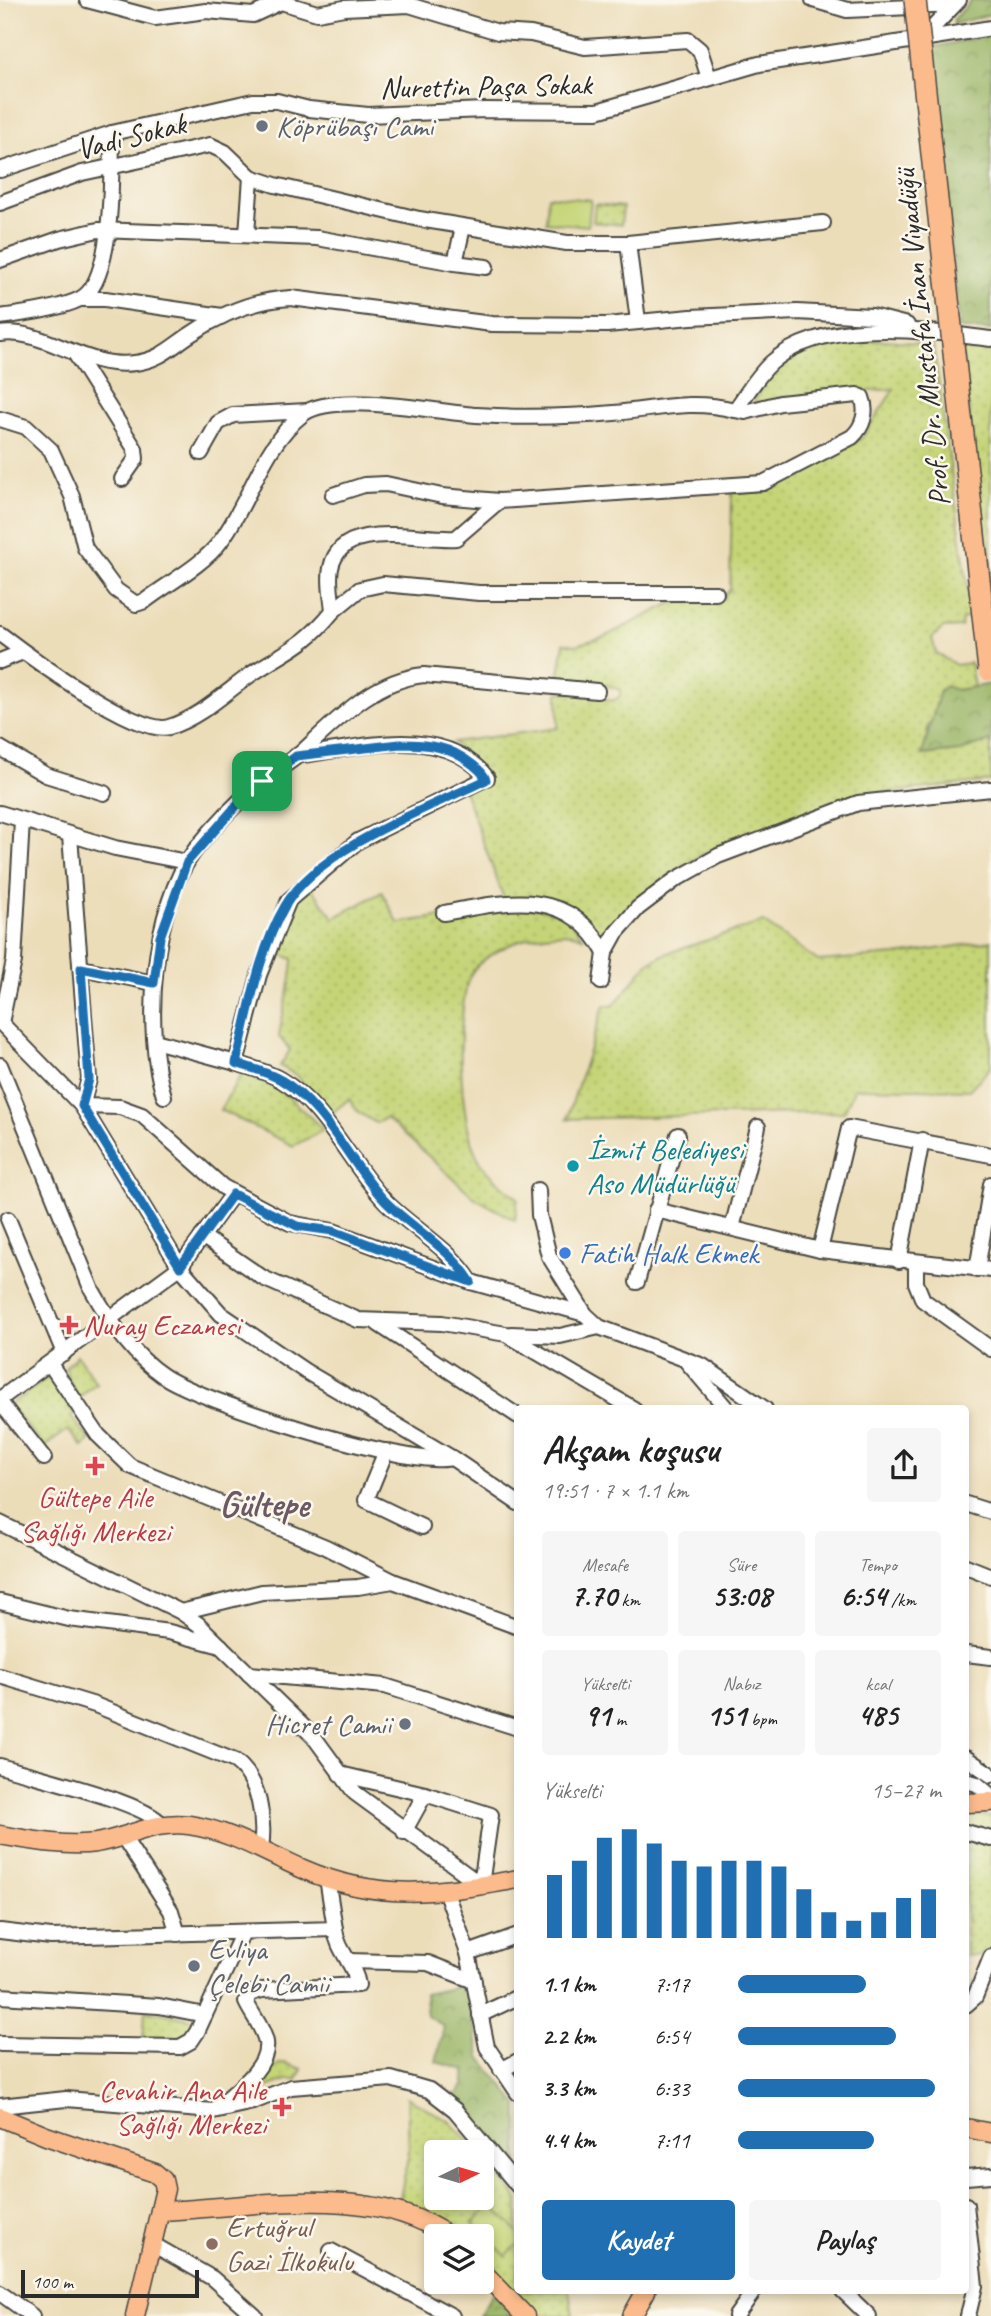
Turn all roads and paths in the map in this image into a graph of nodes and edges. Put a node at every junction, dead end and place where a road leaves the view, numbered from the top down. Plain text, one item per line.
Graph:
1 (87, 0) edge
2 (813, 0) edge
3 (915, 0) edge
4 (957, 2) edge
5 (991, 28) edge
6 (922, 39) junction
7 (709, 78) junction
8 (112, 133) junction
9 (111, 167) junction
10 (0, 170) edge
11 (251, 177) junction
12 (0, 203) edge
13 (823, 222) dead end
14 (463, 227) junction
15 (108, 230) junction
16 (247, 234) junction
17 (628, 243) junction
18 (0, 260) edge
19 (456, 263) junction
20 (486, 267) dead end
21 (81, 299) junction
22 (222, 316) junction
23 (0, 317) edge
24 (638, 321) junction
25 (922, 330) junction
26 (0, 334) edge
27 (991, 339) edge
28 (76, 355) junction
29 (735, 410) junction
30 (307, 411) junction
31 (0, 419) edge
32 (201, 453) dead end
33 (122, 479) dead end
34 (333, 495) dead end
35 (499, 501) junction
36 (716, 593) dead end
37 (333, 611) junction
38 (0, 635) edge
39 (23, 652) junction
40 (0, 661) edge
41 (989, 670) dead end
42 (597, 691) dead end
43 (0, 748) edge
44 (296, 756) junction
45 (991, 789) edge
46 (104, 793) dead end
47 (0, 813) edge
48 (22, 821) junction
49 (70, 836) junction
50 (187, 862) junction
51 (444, 913) dead end
52 (605, 953) junction
53 (81, 968) junction
54 (601, 982) dead end
55 (154, 983) junction
56 (1, 1022) edge
57 (155, 1041) junction
58 (236, 1063) junction
59 (0, 1065) edge
60 (164, 1096) dead end
61 (82, 1106) junction
62 (758, 1127) dead end
63 (678, 1135) dead end
64 (922, 1140) junction
65 (991, 1155) edge
66 (991, 1184) edge
67 (538, 1190) dead end
68 (233, 1194) junction
69 (656, 1210) junction
70 (8, 1220) dead end
71 (732, 1228) junction
72 (202, 1236) junction
73 (820, 1250) junction
74 (899, 1261) junction
75 (915, 1264) junction
76 (180, 1267) junction
77 (984, 1270) edge
78 (471, 1282) junction
79 (637, 1282) dead end
80 (584, 1314) junction
81 (110, 1318) junction
82 (377, 1323) junction
83 (599, 1327) junction
84 (506, 1334) junction
85 (991, 1349) edge
86 (64, 1353) junction
87 (683, 1358) junction
88 (50, 1364) junction
89 (0, 1400) edge
90 (627, 1405) edge
91 (724, 1405) edge
92 (759, 1405) edge
93 (514, 1413) edge
94 (386, 1451) junction
95 (44, 1458) dead end
96 (452, 1458) junction
97 (514, 1500) edge
98 (969, 1505) edge
99 (991, 1512) edge
100 (0, 1523) edge
101 (422, 1527) dead end
102 (969, 1567) edge
103 (991, 1576) edge
104 (393, 1581) junction
105 (0, 1602) edge
106 (181, 1612) junction
107 (514, 1626) edge
108 (221, 1646) junction
109 (969, 1654) edge
110 (991, 1657) edge
111 (249, 1674) junction
112 (0, 1676) edge
113 (514, 1727) edge
114 (969, 1760) edge
115 (0, 1766) edge
116 (340, 1773) junction
117 (991, 1775) edge
118 (969, 1782) edge
119 (425, 1794) junction
120 (991, 1796) edge
121 (969, 1802) edge
122 (991, 1802) edge
123 (161, 1824) junction
124 (404, 1832) junction
125 (969, 1833) edge
126 (0, 1835) edge
127 (122, 1835) junction
128 (991, 1839) edge
129 (261, 1848) junction
130 (327, 1878) junction
131 (514, 1880) edge
132 (481, 1885) junction
133 (445, 1890) junction
134 (335, 1929) junction
135 (0, 1931) edge
136 (178, 1934) junction
137 (242, 1934) junction
138 (514, 1936) edge
139 (468, 1953) junction
140 (991, 1956) edge
141 (348, 1961) junction
142 (474, 1981) junction
143 (0, 1996) edge
144 (514, 1999) edge
145 (969, 2002) edge
146 (205, 2015) junction
147 (480, 2015) junction
148 (0, 2044) edge
149 (514, 2064) edge
150 (501, 2070) junction
151 (514, 2088) edge
152 (0, 2106) edge
153 (213, 2111) junction
154 (0, 2117) edge
155 (969, 2129) edge
156 (991, 2133) edge
157 (991, 2175) edge
158 (969, 2177) edge
159 (514, 2181) edge
160 (160, 2211) junction
161 (426, 2224) edge
162 (154, 2245) junction
163 (331, 2251) dead end
164 (969, 2254) edge
165 (494, 2283) edge
166 (971, 2286) edge
167 (991, 2286) edge
168 (0, 2293) edge
169 (644, 2294) edge
170 (752, 2294) edge
171 (846, 2294) edge
172 (32, 2316) edge
173 (135, 2316) edge
174 (255, 2316) edge
175 (452, 2316) edge
176 (526, 2316) edge
177 (632, 2316) edge
178 (736, 2316) edge
179 (869, 2316) edge
180 (968, 2316) edge

1 - 7 street
2 - 4 street
3 - 41 highway, Prof. Dr. Mustafa İnan Viyadüğü, bridge
4 - 6 street
5 - 6 street, Nurettin Paşa Sokak
6 - 7 street, Nurettin Paşa Sokak
7 - 8 street, Nurettin Paşa Sokak
8 - 9 street
8 - 10 street, Nurettin Paşa Sokak
9 - 11 street, Vadi Sokak
9 - 12 street, Vadi Sokak
9 - 15 street
11 - 14 street
11 - 16 street
13 - 17 street
14 - 17 street
14 - 19 street
15 - 16 street
15 - 18 street
15 - 21 street
16 - 19 street
17 - 24 street
19 - 20 street
21 - 22 street
21 - 23 street
22 - 24 street
22 - 28 street
24 - 25 street
25 - 27 street
25 - 29 street
26 - 28 street
28 - 33 street
29 - 30 street
29 - 35 street
30 - 31 street
30 - 32 street
34 - 35 street
35 - 37 street
36 - 37 street
37 - 39 street
38 - 39 street
39 - 40 street
42 - 44 street
43 - 46 street
44 - 50 street
44 - 58 street
45 - 52 street
47 - 48 street
48 - 49 street
48 - 56 street
49 - 50 street
49 - 53 street
50 - 55 street
51 - 52 street
52 - 54 street
53 - 55 street
53 - 61 street
55 - 57 street
56 - 61 street
57 - 58 street
57 - 60 street
58 - 78 street
59 - 81 street
61 - 68 street
61 - 76 street
62 - 71 street
63 - 69 street
64 - 65 street
64 - 73 street
64 - 74 street
66 - 77 street
67 - 80 street
68 - 72 street
68 - 78 street
69 - 71 street
69 - 79 street
70 - 86 street
71 - 73 street
72 - 76 street
72 - 82 street
73 - 74 street
74 - 75 street
75 - 77 street
75 - 85 street
76 - 81 street
76 - 96 street
78 - 80 street
80 - 83 street
81 - 86 street
81 - 94 street
82 - 84 street
82 - 93 street
83 - 84 street
83 - 87 street
84 - 90 street
86 - 88 street
87 - 91 street
87 - 92 street
88 - 89 street
88 - 104 street
89 - 95 street
94 - 96 street
94 - 101 street
96 - 97 street
98 - 99 street
100 - 106 street
102 - 103 street
104 - 106 street
104 - 107 street
105 - 108 street
106 - 108 street
108 - 111 street
109 - 110 street
111 - 113 street
111 - 116 street
112 - 129 street
114 - 117 street
115 - 123 street
116 - 119 street
116 - 124 street
118 - 120 street
119 - 124 street
119 - 132 street
121 - 122 main road
123 - 127 main road
123 - 129 main road
124 - 132 street
125 - 128 street
126 - 127 main road
127 - 136 street
129 - 130 main road
130 - 133 main road
130 - 134 street
131 - 132 main road
132 - 133 main road
133 - 139 street
134 - 137 street
134 - 141 street
135 - 136 street
136 - 137 street
137 - 146 street
138 - 139 street
139 - 142 street
140 - 145 street
141 - 142 street
141 - 153 street
142 - 147 street
143 - 146 street
144 - 147 street
146 - 148 street
147 - 150 street
149 - 150 street
150 - 151 street
152 - 153 street
153 - 159 street
154 - 160 main road
155 - 156 main road
157 - 158 street
160 - 161 main road
160 - 162 main road
162 - 173 main road
162 - 174 street
163 - 175 street
164 - 166 street
165 - 176 main road
166 - 167 street
166 - 180 street
168 - 172 street
169 - 177 main road
170 - 178 street
171 - 179 street

